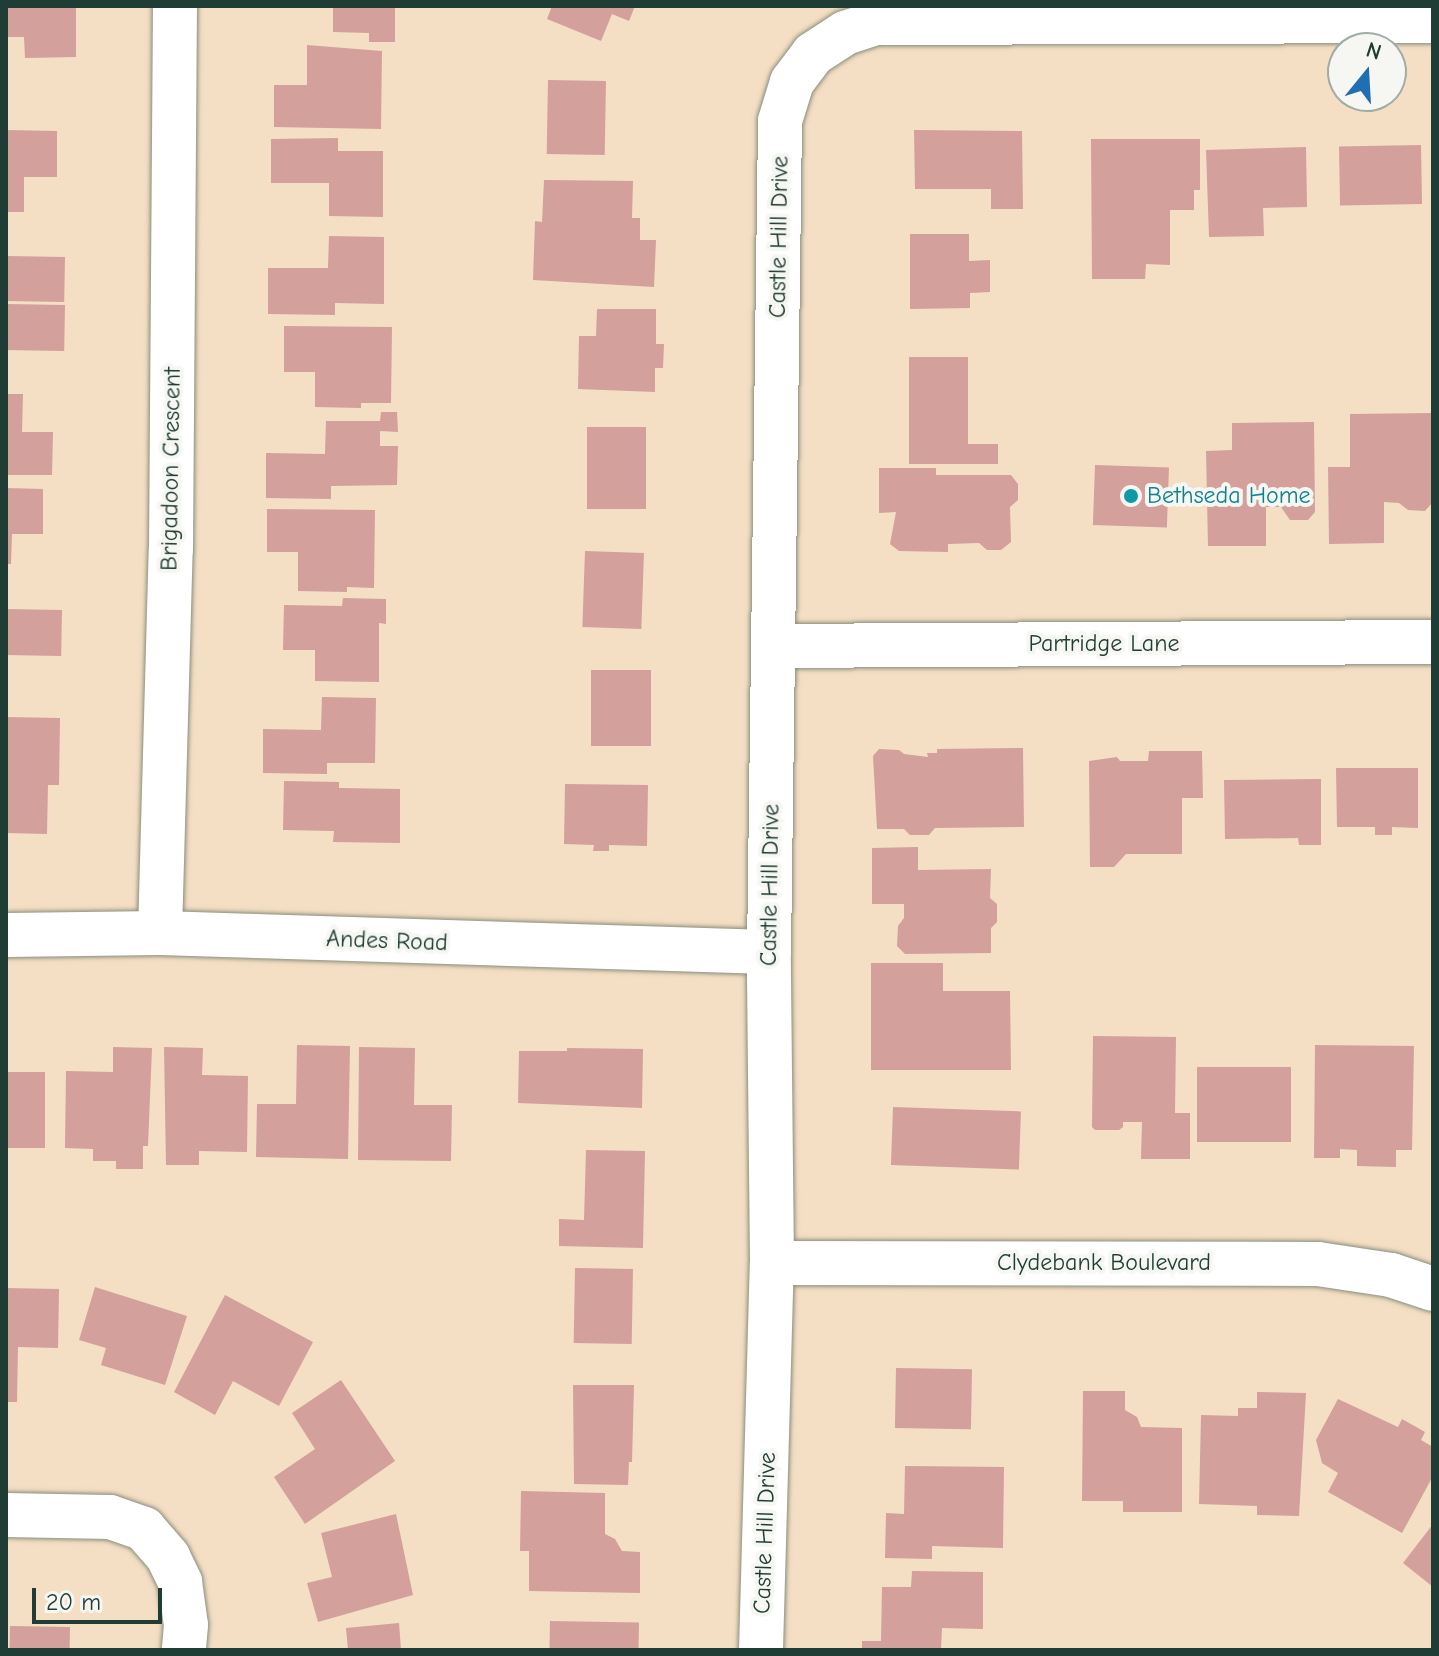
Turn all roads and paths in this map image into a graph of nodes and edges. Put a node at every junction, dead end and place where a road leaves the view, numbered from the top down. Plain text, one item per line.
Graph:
1 (175, 6) edge
2 (1247, 14) edge
3 (1433, 21) edge
4 (1433, 642) edge
5 (774, 646) junction
6 (160, 933) junction
7 (6, 935) edge
8 (769, 952) junction
9 (772, 1263) junction
10 (1433, 1289) edge
11 (6, 1515) edge
12 (184, 1650) edge
13 (761, 1650) edge

1 - 6 street, Brigadoon Crescent
2 - 3 street, Castle Hill Drive
2 - 5 street, Castle Hill Drive
4 - 5 street, Partridge Lane
5 - 8 street, Castle Hill Drive
6 - 7 street, Andes Road
6 - 8 street, Andes Road
8 - 9 street, Castle Hill Drive
9 - 10 street, Clydebank Boulevard
9 - 13 street, Castle Hill Drive
11 - 12 street

